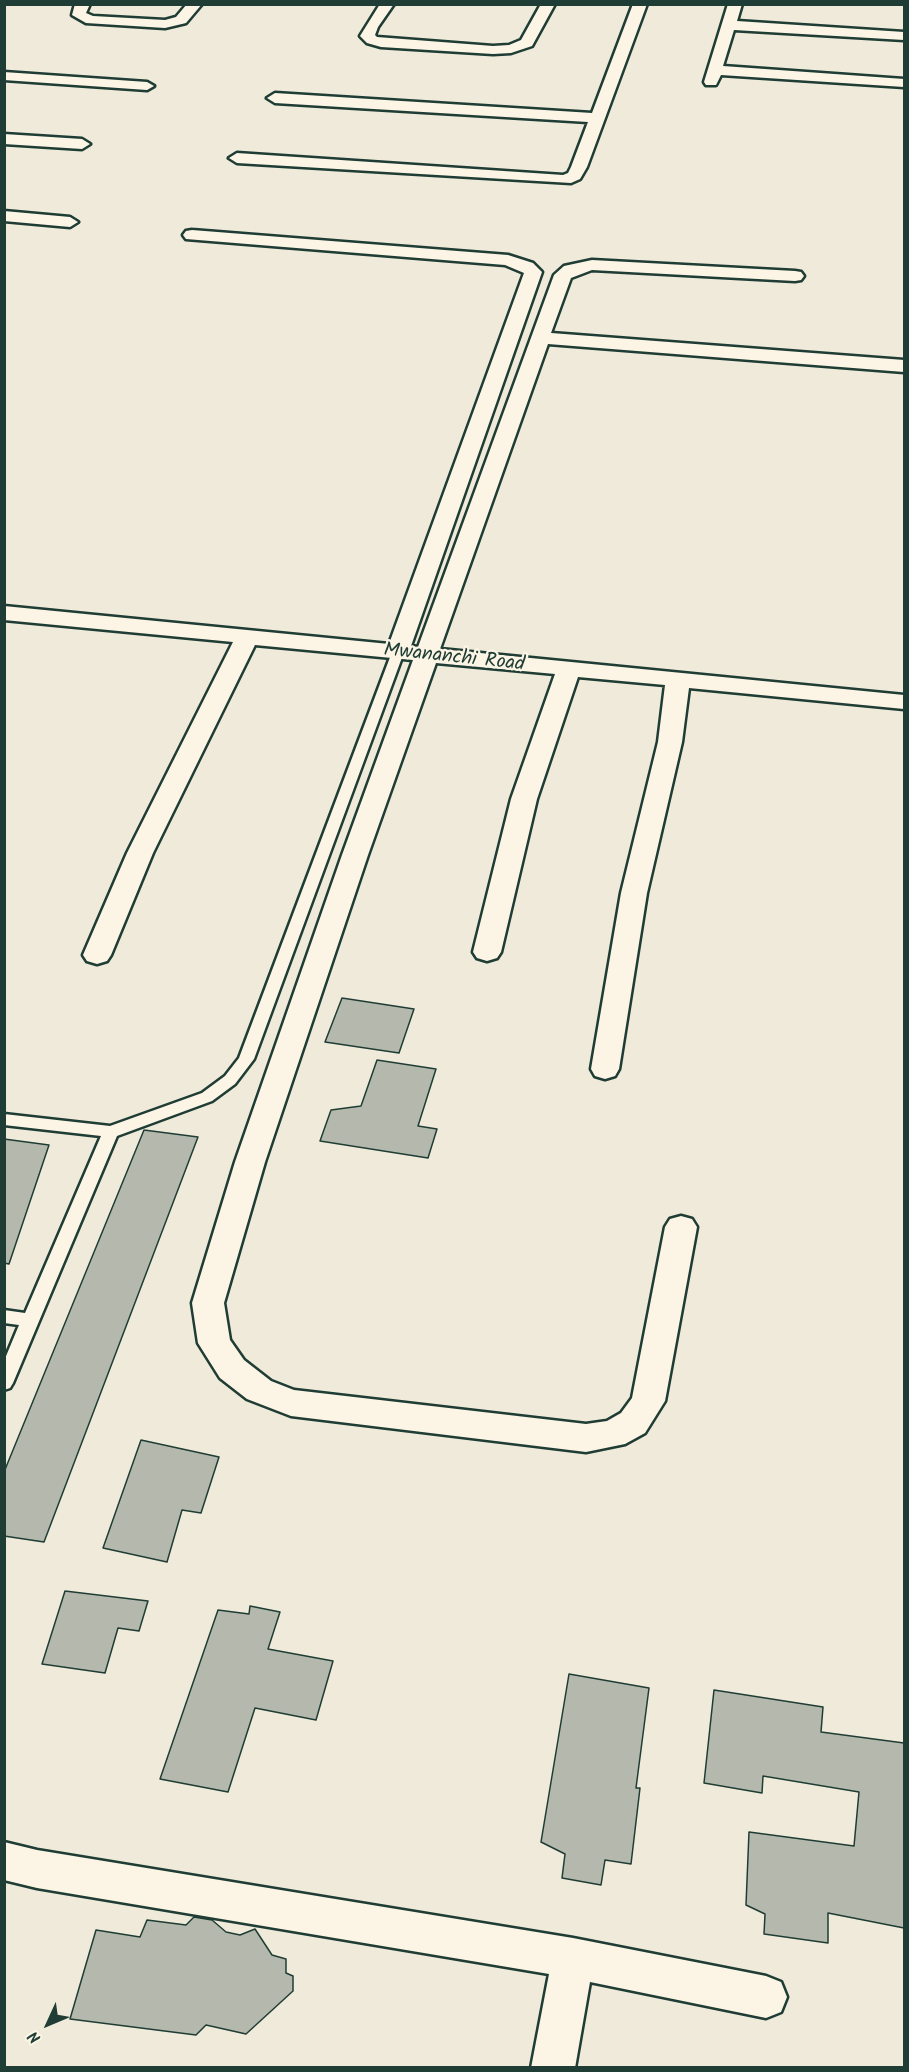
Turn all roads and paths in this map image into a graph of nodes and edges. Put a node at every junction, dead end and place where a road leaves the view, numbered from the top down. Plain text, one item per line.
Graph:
1 (83, 4) edge
2 (195, 4) edge
3 (387, 4) edge
4 (548, 4) edge
5 (640, 4) edge
6 (735, 4) edge
7 (728, 25) junction
8 (904, 36) edge
9 (4, 76) edge
10 (904, 82) edge
11 (147, 86) dead end
12 (275, 98) dead end
13 (598, 118) junction
14 (4, 139) edge
15 (82, 144) dead end
16 (237, 158) dead end
17 (4, 216) edge
18 (70, 222) dead end
19 (192, 235) dead end
20 (795, 276) dead end
21 (540, 338) junction
22 (904, 366) edge
23 (4, 613) edge
24 (247, 637) junction
25 (398, 652) junction
26 (428, 656) junction
27 (567, 671) junction
28 (678, 679) junction
29 (904, 702) edge
30 (487, 952) dead end
31 (97, 955) dead end
32 (604, 1069) dead end
33 (4, 1119) edge
34 (111, 1132) junction
35 (681, 1227) dead end
36 (4, 1316) edge
37 (30, 1320) junction
38 (4, 1383) edge
39 (4, 1861) edge
40 (573, 1958) junction
41 (766, 1997) dead end
42 (553, 2067) edge

1 - 2 street
3 - 4 street
5 - 13 street
6 - 7 street
7 - 8 street
7 - 10 street
9 - 11 street
12 - 13 street
13 - 16 street
14 - 15 street
17 - 18 street
19 - 25 street
20 - 21 street
21 - 22 street
21 - 26 street
23 - 24 street, Mwananchi Road
24 - 25 street, Mwananchi Road
24 - 31 street
25 - 26 street, Mwananchi Road
25 - 34 lane
26 - 27 street, Mwananchi Road
26 - 35 street
27 - 28 street, Mwananchi Road
27 - 30 street
28 - 29 street, Mwananchi Road
28 - 32 street
33 - 34 lane
34 - 37 lane
36 - 37 lane
37 - 38 lane
39 - 40 street
40 - 41 street
40 - 42 street

